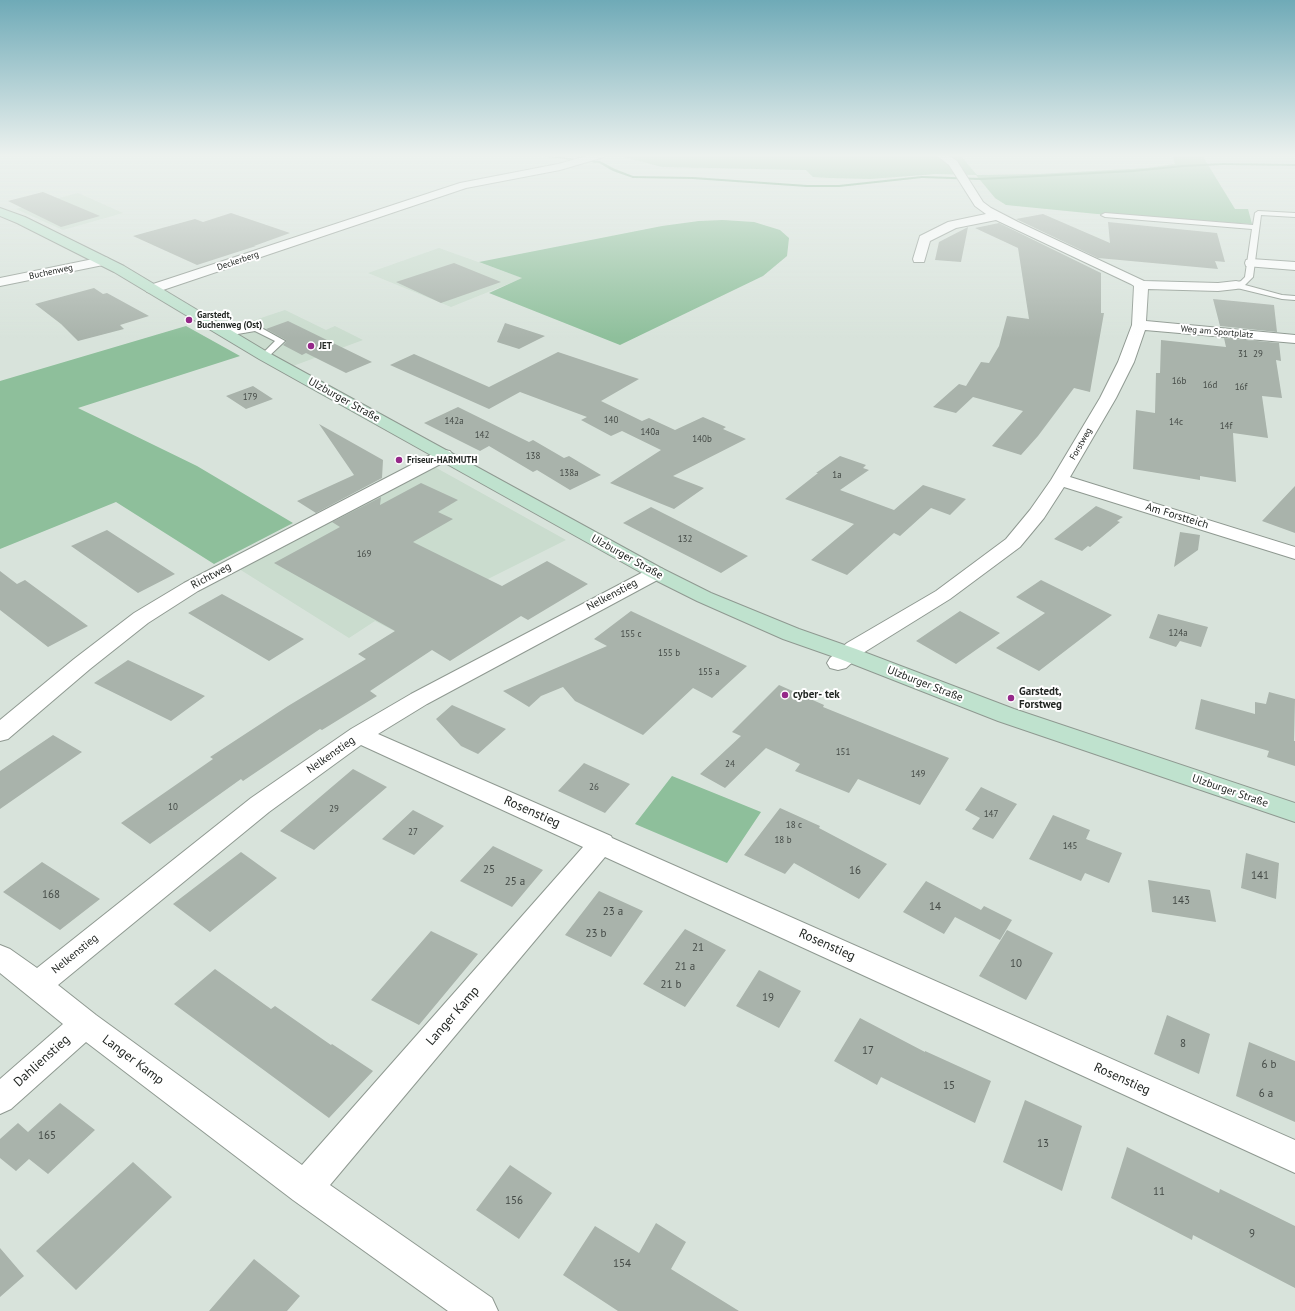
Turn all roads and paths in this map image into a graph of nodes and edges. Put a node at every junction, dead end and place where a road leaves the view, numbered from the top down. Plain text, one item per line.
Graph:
1 (11, 216) edge
2 (370, 216) edge
3 (996, 216) joint
4 (1120, 216) edge
5 (1258, 216) edge
6 (1256, 227) junction
7 (919, 259) dead end
8 (103, 261) junction
9 (1250, 263) junction
10 (1295, 266) edge
11 (0, 282) edge
12 (1141, 285) junction
13 (1236, 285) junction
14 (152, 289) junction
15 (1295, 298) edge
16 (1139, 325) junction
17 (1295, 339) edge
18 (444, 455) junction
19 (1060, 480) junction
20 (1295, 552) edge
21 (656, 573) junction
22 (843, 659) junction
23 (0, 733) edge
24 (359, 735) junction
25 (1295, 813) edge
26 (602, 843) junction
27 (0, 958) edge
28 (37, 985) junction
29 (85, 1024) junction
30 (0, 1099) edge
31 (1295, 1157) edge
32 (305, 1188) junction
33 (479, 1311) edge

1 - 8 main road, Ulzburger Straße
2 - 14 street, Deckerberg
3 - 7 street
3 - 12 street
4 - 6 lane
5 - 6 lane
6 - 9 lane
8 - 11 street, Buchenweg
8 - 14 main road, Ulzburger Straße
9 - 10 street
9 - 13 lane
12 - 13 street
12 - 16 street, Forstweg
13 - 15 lane
14 - 18 main road, Ulzburger Straße
16 - 17 street, Weg am Sportplatz
16 - 19 street, Forstweg
18 - 21 main road, Ulzburger Straße
18 - 23 street, Richtweg
19 - 20 street, Am Forstteich
19 - 22 street, Forstweg
21 - 22 main road, Ulzburger Straße
21 - 24 street, Nelkenstieg
22 - 25 main road, Ulzburger Straße
24 - 26 street, Rosenstieg
24 - 28 street, Nelkenstieg
26 - 31 street, Rosenstieg
26 - 32 street, Langer Kamp
27 - 28 street, Langer Kamp
28 - 29 street, Langer Kamp
29 - 30 street, Dahlienstieg
29 - 32 street, Langer Kamp
32 - 33 street, Langer Kamp

